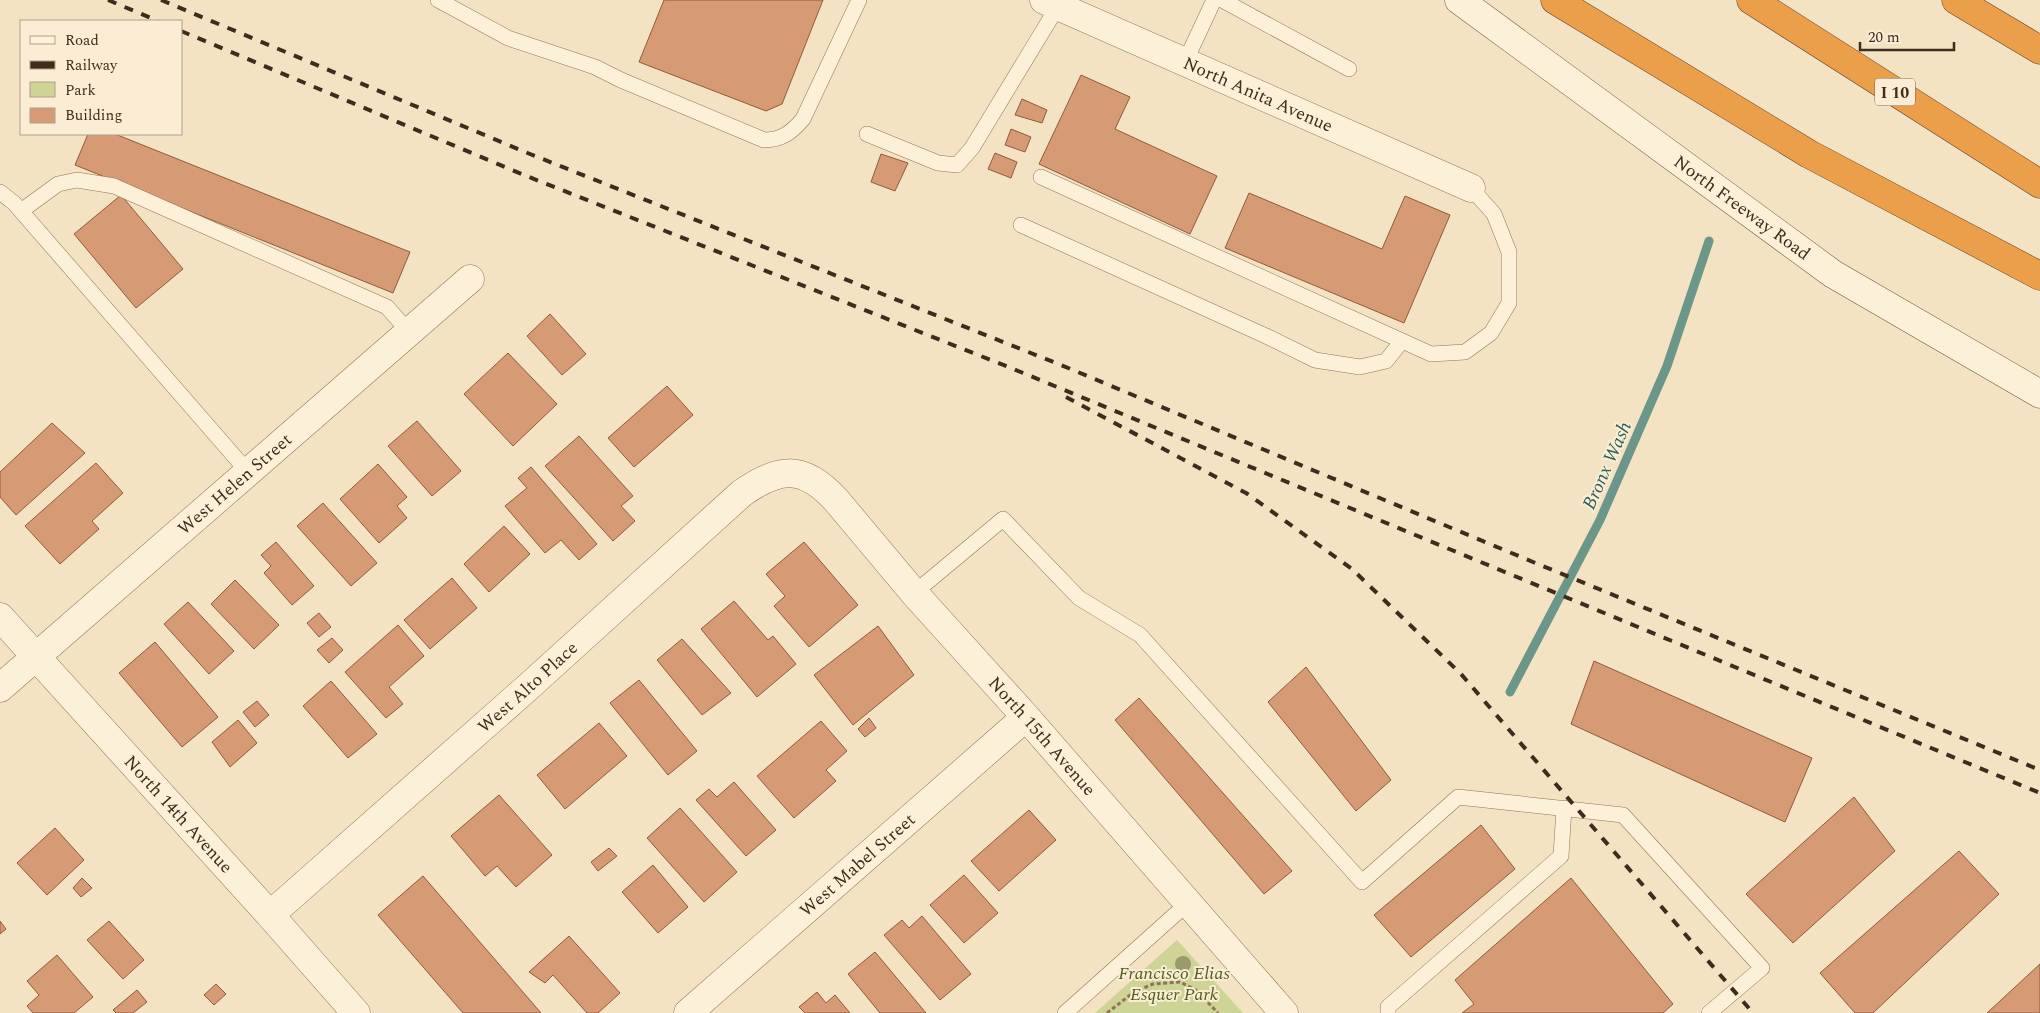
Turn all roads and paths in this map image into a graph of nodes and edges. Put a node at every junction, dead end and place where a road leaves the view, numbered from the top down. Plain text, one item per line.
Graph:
1 (438, 0) edge
2 (859, 0) edge
3 (1214, 0) edge
4 (1222, 0) edge
5 (1459, 0) edge
6 (1555, 0) edge
7 (1750, 0) edge
8 (1956, 0) edge
9 (1051, 3) edge
10 (2040, 50) edge
11 (1185, 62) junction
12 (1349, 69) dead end
13 (867, 134) dead end
14 (1041, 177) dead end
15 (2040, 184) edge
16 (1471, 188) joint
17 (0, 192) edge
18 (21, 211) junction
19 (1021, 225) dead end
20 (2040, 276) edge
21 (470, 280) dead end
22 (408, 332) junction
23 (1402, 342) junction
24 (2040, 394) edge
25 (248, 472) junction
26 (791, 473) joint
27 (914, 593) junction
28 (0, 617) edge
29 (35, 656) junction
30 (0, 688) edge
31 (1026, 717) junction
32 (1564, 808) junction
33 (1188, 904) junction
34 (270, 915) junction
35 (356, 1013) edge
36 (688, 1013) edge
37 (1064, 1013) edge
38 (1107, 1013) edge
39 (1218, 1013) edge
40 (1284, 1013) edge
41 (1388, 1013) edge
42 (1709, 1013) edge

1 - 2 lane
3 - 11 lane
4 - 12 lane
5 - 24 street, North Freeway Road
6 - 20 highway
7 - 15 highway, I 10
8 - 10 highway
9 - 11 street, North Anita Avenue
9 - 13 lane
11 - 16 street, North Anita Avenue
14 - 23 lane
16 - 23 lane
17 - 18 lane
18 - 22 lane
18 - 25 lane
19 - 23 lane
21 - 22 street, West Helen Street
22 - 25 street, West Helen Street
25 - 29 street, West Helen Street
26 - 27 street, North 15th Avenue
26 - 34 street, West Alto Place
27 - 31 street, North 15th Avenue
27 - 32 lane
28 - 29 street, North 14th Avenue
29 - 30 street, West Helen Street
29 - 34 street, North 14th Avenue
31 - 33 street, North 15th Avenue
31 - 36 street, West Mabel Street
32 - 41 lane
32 - 42 lane
33 - 37 lane
33 - 40 street, North 15th Avenue
34 - 35 street, North 14th Avenue
38 - 39 path

